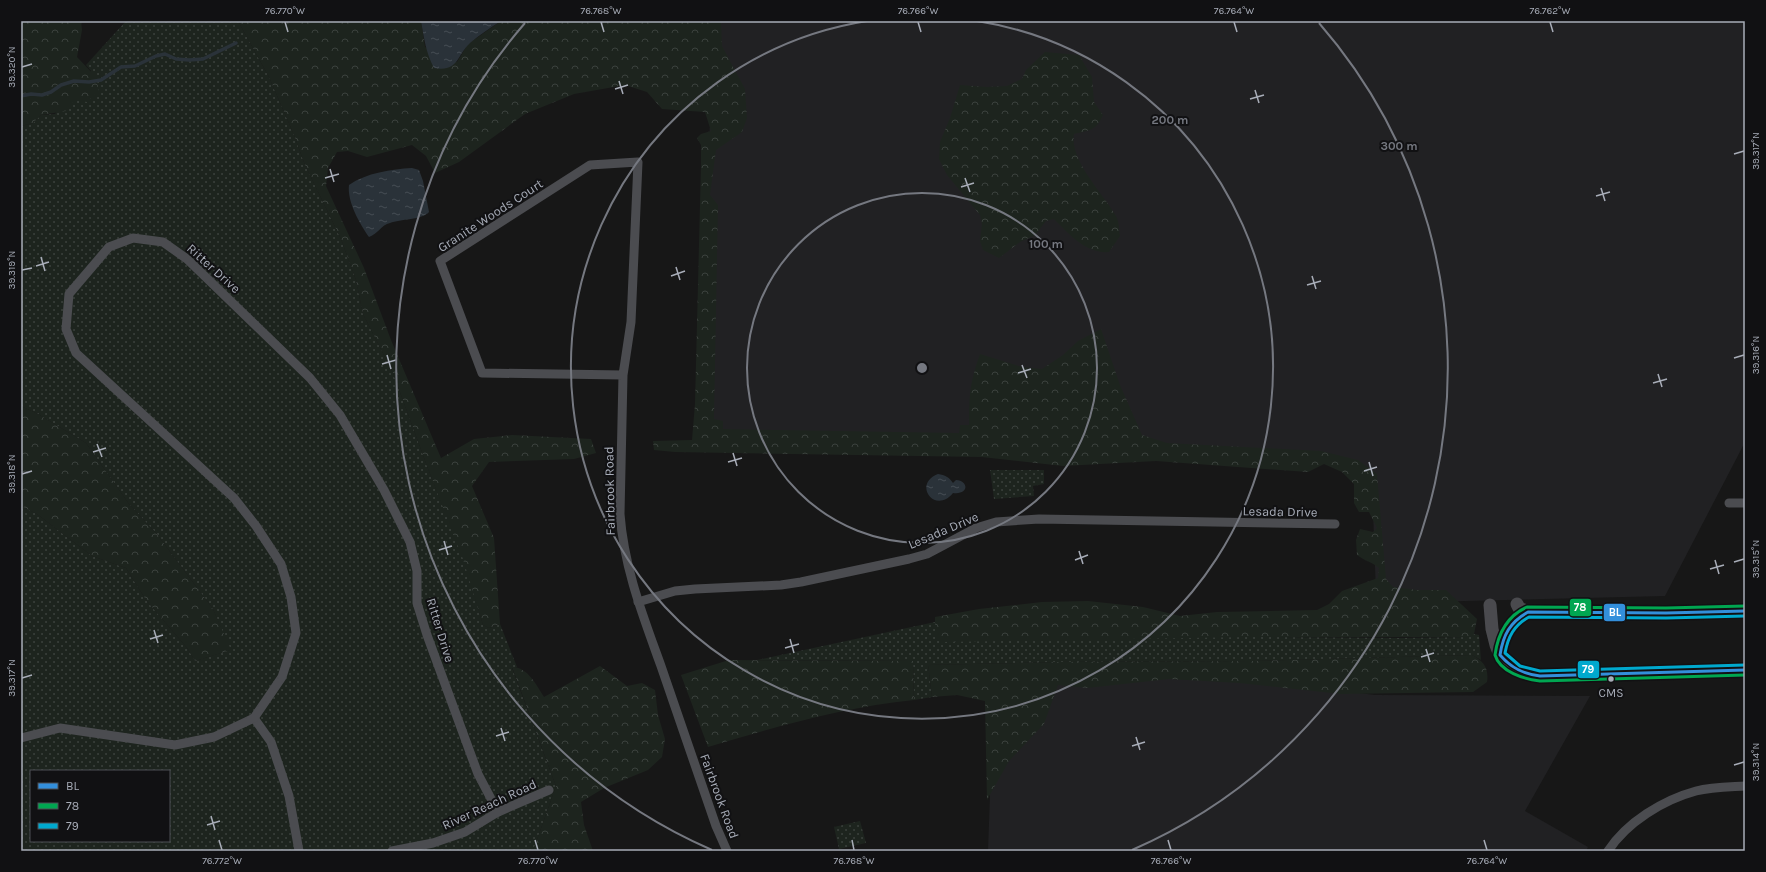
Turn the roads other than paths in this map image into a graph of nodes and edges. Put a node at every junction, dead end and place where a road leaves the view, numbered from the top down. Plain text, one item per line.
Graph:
1 (638, 162) joint
2 (623, 375) junction
3 (1745, 503) edge
4 (1729, 504) dead end
5 (1335, 524) dead end
6 (638, 602) junction
7 (1517, 604) dead end
8 (1490, 606) dead end
9 (1745, 611) edge
10 (1528, 612) junction
11 (1500, 656) junction
12 (1745, 670) edge
13 (254, 718) junction
14 (21, 738) edge
15 (1745, 786) edge
16 (549, 790) dead end
17 (498, 812) junction
18 (299, 851) edge
19 (392, 851) edge
20 (727, 851) edge
21 (1608, 851) edge

1 - 2 street, Fairbrook Road
1 - 2 street, Granite Woods Court
2 - 6 street, Fairbrook Road
3 - 4 street
5 - 6 street, Lesada Drive
6 - 20 street, Fairbrook Road
7 - 10 street
8 - 11 street
9 - 10 street
10 - 11 street
11 - 12 street
13 - 14 street
13 - 17 street, Ritter Drive
13 - 18 street
15 - 21 street
16 - 17 street, River Reach Road
17 - 19 street, River Reach Road

